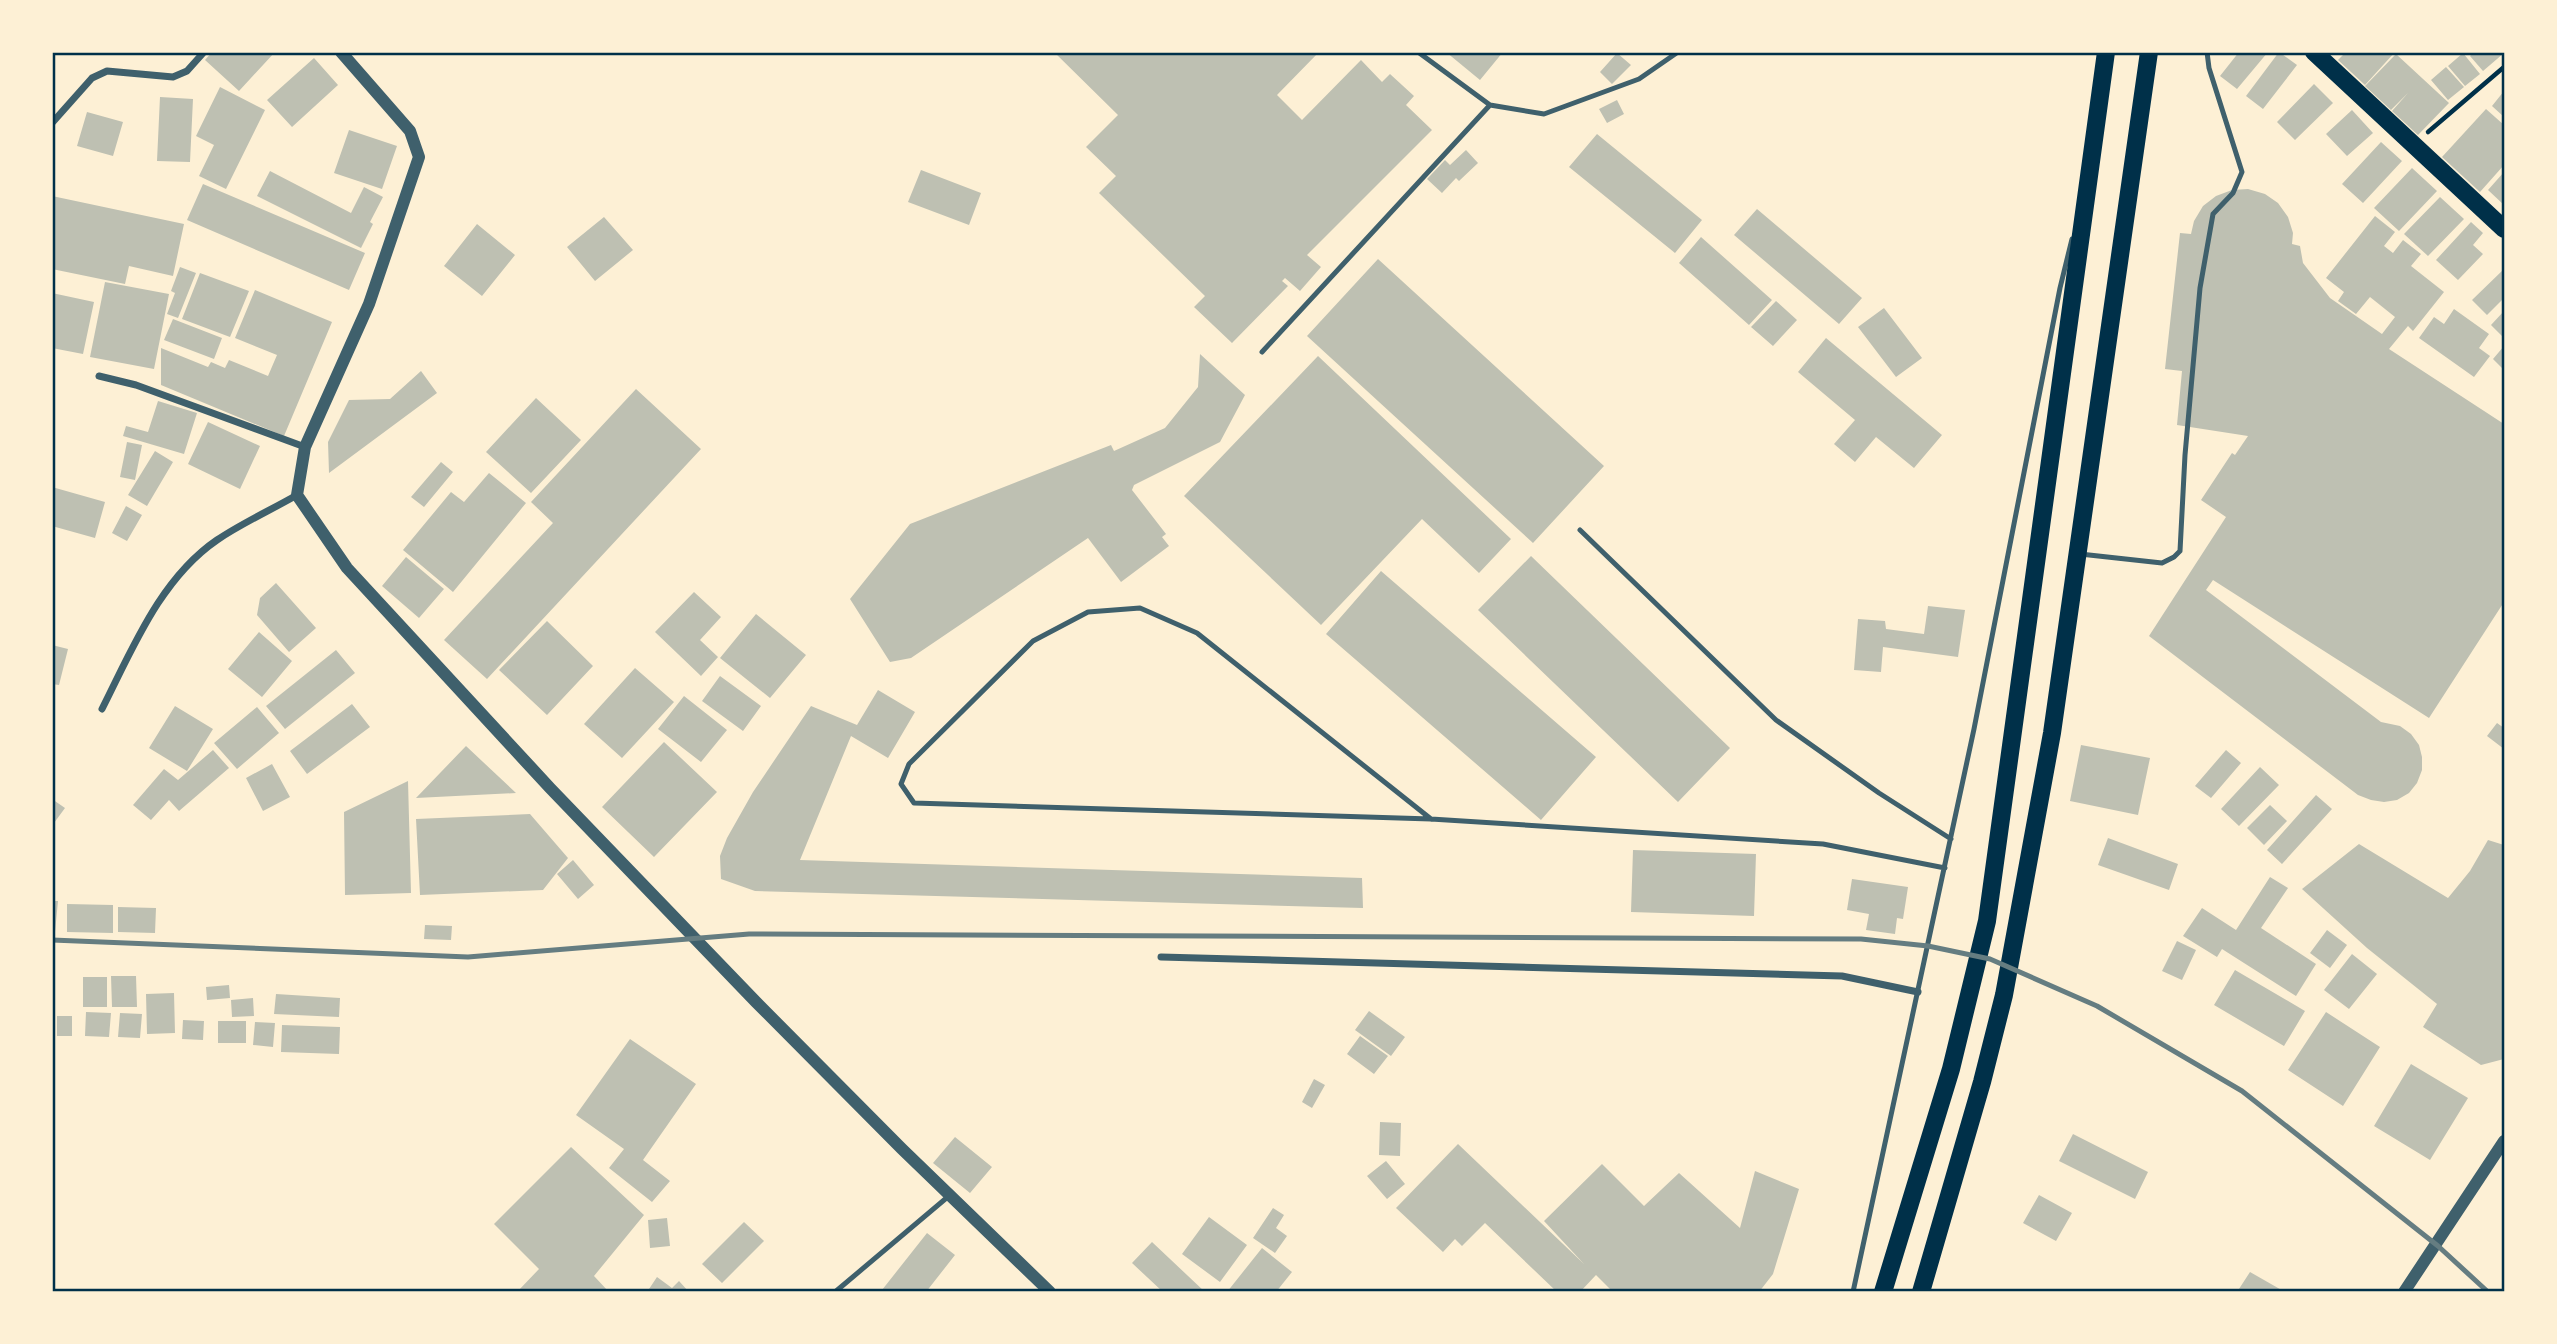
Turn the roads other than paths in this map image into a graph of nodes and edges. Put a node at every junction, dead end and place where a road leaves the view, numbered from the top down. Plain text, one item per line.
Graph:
1 (204, 52) edge
2 (341, 52) edge
3 (1418, 52) edge
4 (1678, 52) edge
5 (2106, 52) edge
6 (2149, 52) edge
7 (2207, 52) edge
8 (2321, 54) edge
9 (1490, 105) junction
10 (52, 123) edge
11 (2087, 179) junction
12 (2504, 229) edge
13 (1262, 352) dead end
14 (99, 376) dead end
15 (305, 447) junction
16 (297, 495) junction
17 (1580, 530) dead end
18 (2077, 554) junction
19 (102, 709) dead end
20 (1431, 819) junction
21 (1951, 839) junction
22 (1945, 868) junction
23 (1161, 957) dead end
24 (1918, 992) junction
25 (2504, 1141) edge
26 (950, 1195) junction
27 (835, 1292) edge
28 (1049, 1292) edge
29 (1853, 1292) edge
30 (1883, 1292) edge
31 (1921, 1292) edge
32 (2404, 1292) edge

1 - 10 street
2 - 15 street
3 - 9 lane
4 - 9 lane
5 - 11 main road
6 - 18 main road
7 - 18 lane
8 - 12 main road
9 - 13 lane
11 - 21 lane
11 - 30 main road
14 - 15 street
15 - 16 street
16 - 19 street
16 - 26 street
17 - 21 lane
18 - 31 main road
20 - 20 lane
20 - 22 lane
21 - 22 lane
22 - 24 lane
23 - 24 street
24 - 29 lane
25 - 32 street
26 - 27 lane
26 - 28 street

